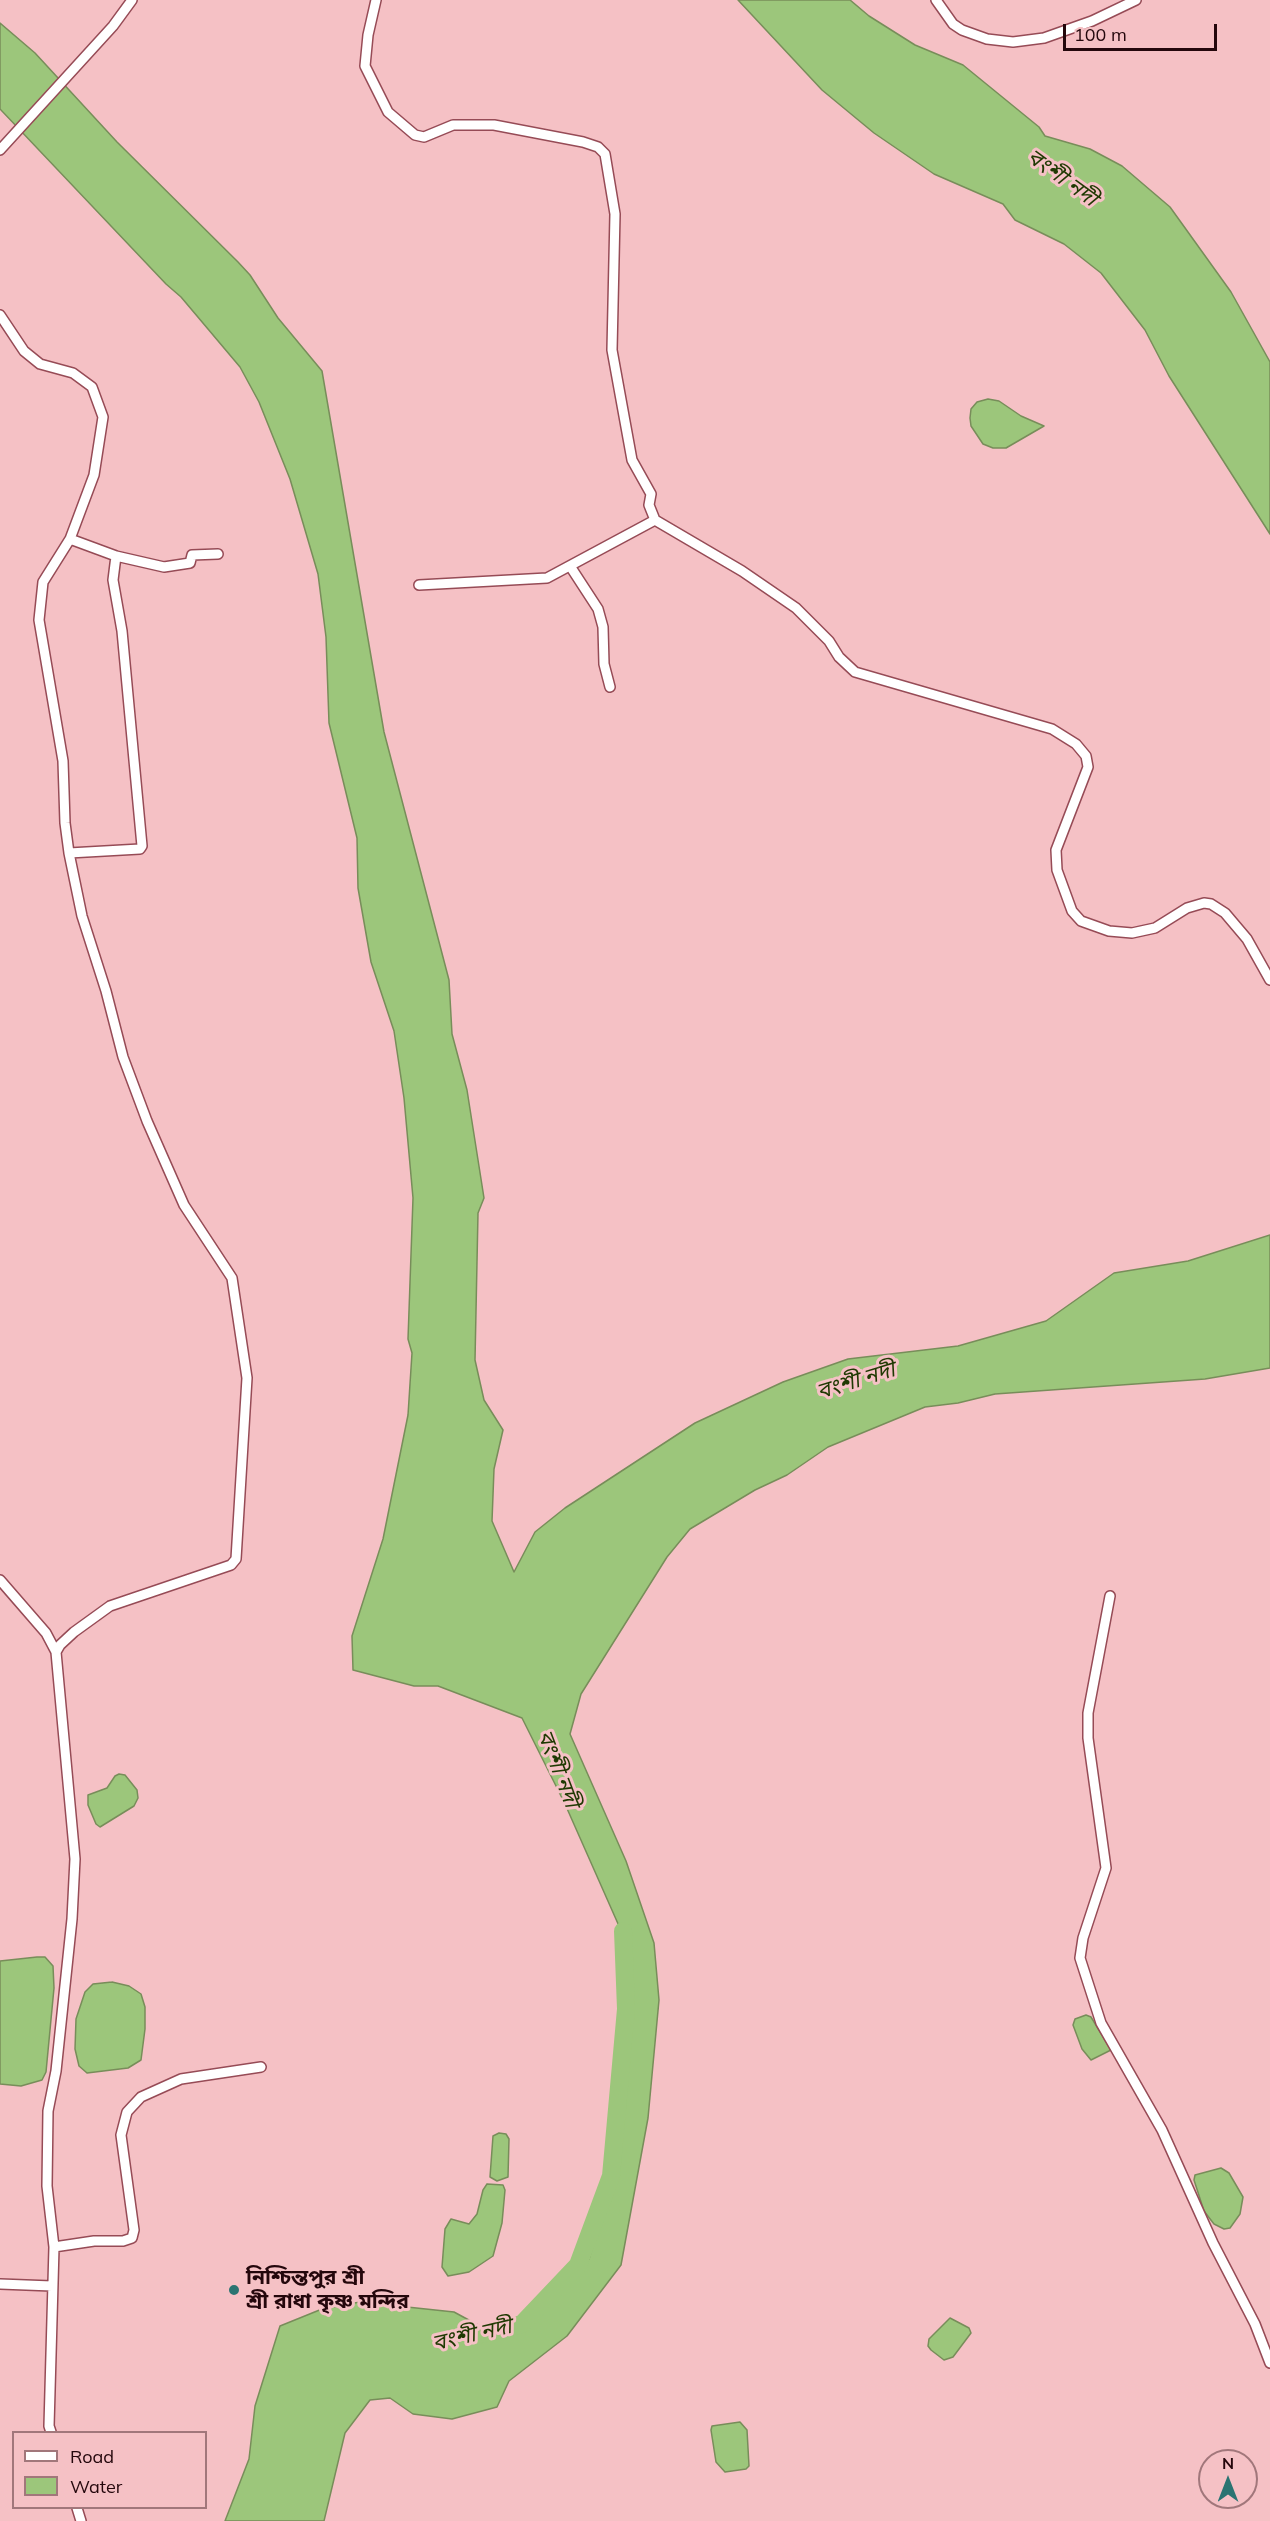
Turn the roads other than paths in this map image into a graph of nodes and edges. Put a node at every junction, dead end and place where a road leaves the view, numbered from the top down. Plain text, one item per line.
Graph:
1 (132, 0) edge
2 (376, 0) edge
3 (936, 0) edge
4 (1136, 0) edge
5 (0, 150) edge
6 (0, 315) edge
7 (655, 520) junction
8 (70, 539) junction
9 (218, 554) dead end
10 (116, 556) junction
11 (570, 566) junction
12 (419, 585) dead end
13 (610, 687) dead end
14 (69, 853) junction
15 (1270, 980) edge
16 (0, 1580) edge
17 (1110, 1596) dead end
18 (56, 1652) junction
19 (261, 2067) dead end
20 (54, 2247) junction
21 (0, 2284) edge
22 (52, 2286) junction
23 (1270, 2363) edge
24 (50, 2431) edge

1 - 5 street
2 - 7 street
3 - 4 street
6 - 8 street
7 - 11 street
7 - 15 street
8 - 10 street
8 - 14 street
9 - 10 street
10 - 14 street
11 - 12 street
11 - 13 street
14 - 18 street
16 - 18 street
17 - 23 street
18 - 20 street
19 - 20 street
20 - 22 street
21 - 22 street
22 - 24 street

